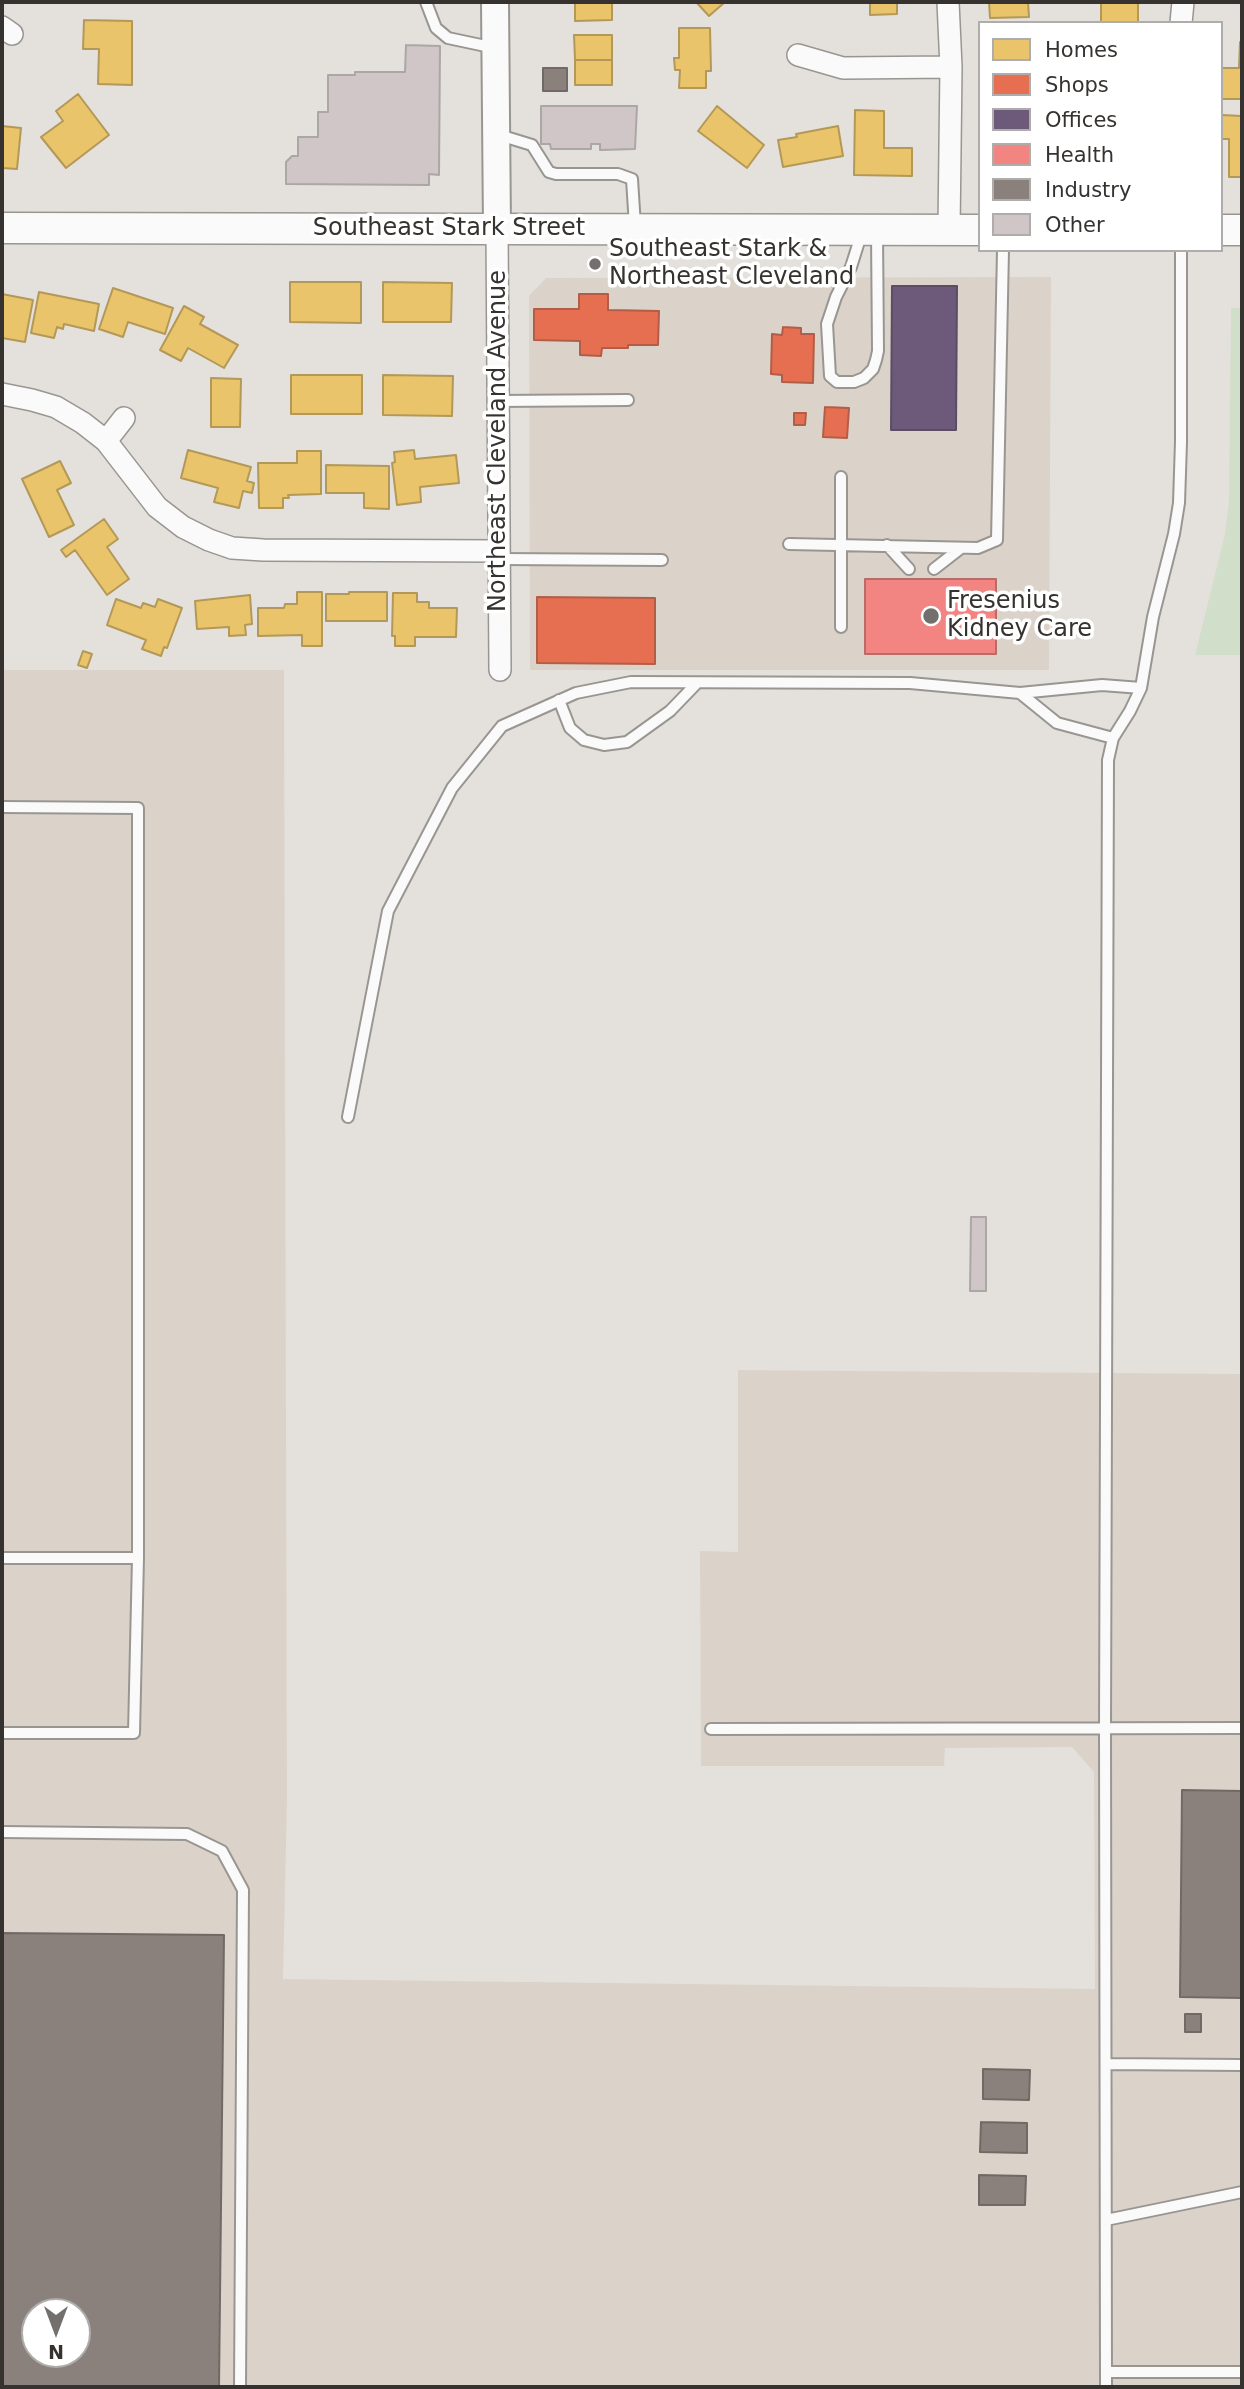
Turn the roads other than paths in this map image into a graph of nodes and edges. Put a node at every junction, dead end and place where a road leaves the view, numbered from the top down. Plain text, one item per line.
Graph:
1 (426, 2) edge
2 (495, 2) edge
3 (948, 2) edge
4 (1183, 2) edge
5 (1181, 21) edge
6 (495, 48) junction
7 (798, 55) dead end
8 (951, 67) junction
9 (496, 134) junction
10 (2, 228) edge
11 (497, 229) junction
12 (635, 229) junction
13 (870, 230) junction
14 (949, 230) junction
15 (978, 230) edge
16 (1223, 230) edge
17 (1242, 230) edge
18 (1003, 252) edge
19 (1181, 252) edge
20 (2, 394) edge
21 (628, 400) dead end
22 (498, 401) junction
23 (124, 418) dead end
24 (106, 441) junction
25 (841, 477) dead end
26 (789, 544) dead end
27 (841, 544) junction
28 (887, 545) junction
29 (961, 548) junction
30 (499, 555) junction
31 (662, 560) dead end
32 (909, 569) dead end
33 (934, 569) dead end
34 (841, 627) dead end
35 (500, 670) dead end
36 (697, 683) junction
37 (1141, 688) junction
38 (1020, 693) junction
39 (559, 700) junction
40 (1113, 738) junction
41 (2, 807) edge
42 (348, 1117) dead end
43 (2, 1558) edge
44 (138, 1558) junction
45 (1105, 1727) junction
46 (1242, 1728) edge
47 (711, 1729) dead end
48 (2, 1733) edge
49 (2, 1832) edge
50 (1106, 2064) junction
51 (1242, 2065) edge
52 (1242, 2193) edge
53 (1106, 2220) junction
54 (1106, 2372) junction
55 (1242, 2372) edge
56 (240, 2387) edge
57 (1107, 2387) edge

1 - 6 lane
2 - 6 street, Northeast Cleveland Avenue
3 - 8 street
4 - 5 street
6 - 9 street, Northeast Cleveland Avenue
7 - 8 street
8 - 14 street
9 - 11 street, Northeast Cleveland Avenue
9 - 12 lane
10 - 11 main road, Southeast Stark Street
11 - 12 main road, Southeast Stark Street
11 - 22 street, Northeast Cleveland Avenue
12 - 13 main road, Southeast Stark Street
13 - 13 lane
13 - 14 main road, Southeast Stark Street
14 - 15 main road, Southeast Stark Street
16 - 17 main road
18 - 29 lane
19 - 37 lane
20 - 24 street
21 - 22 lane
22 - 30 street, Northeast Cleveland Avenue
23 - 24 street
24 - 30 street
25 - 27 lane
26 - 27 lane
27 - 28 lane
27 - 34 lane
28 - 29 lane
28 - 32 lane
29 - 33 lane
30 - 31 lane
30 - 35 street, Northeast Cleveland Avenue
36 - 38 lane
36 - 39 lane
36 - 39 lane
37 - 38 lane
37 - 40 lane
38 - 40 lane
39 - 42 lane
40 - 45 lane
41 - 44 lane
43 - 44 lane
44 - 48 lane
45 - 46 lane
45 - 47 lane
45 - 50 lane
49 - 56 lane
50 - 51 lane
50 - 53 lane
52 - 53 lane
53 - 54 lane
54 - 55 lane
54 - 57 lane

